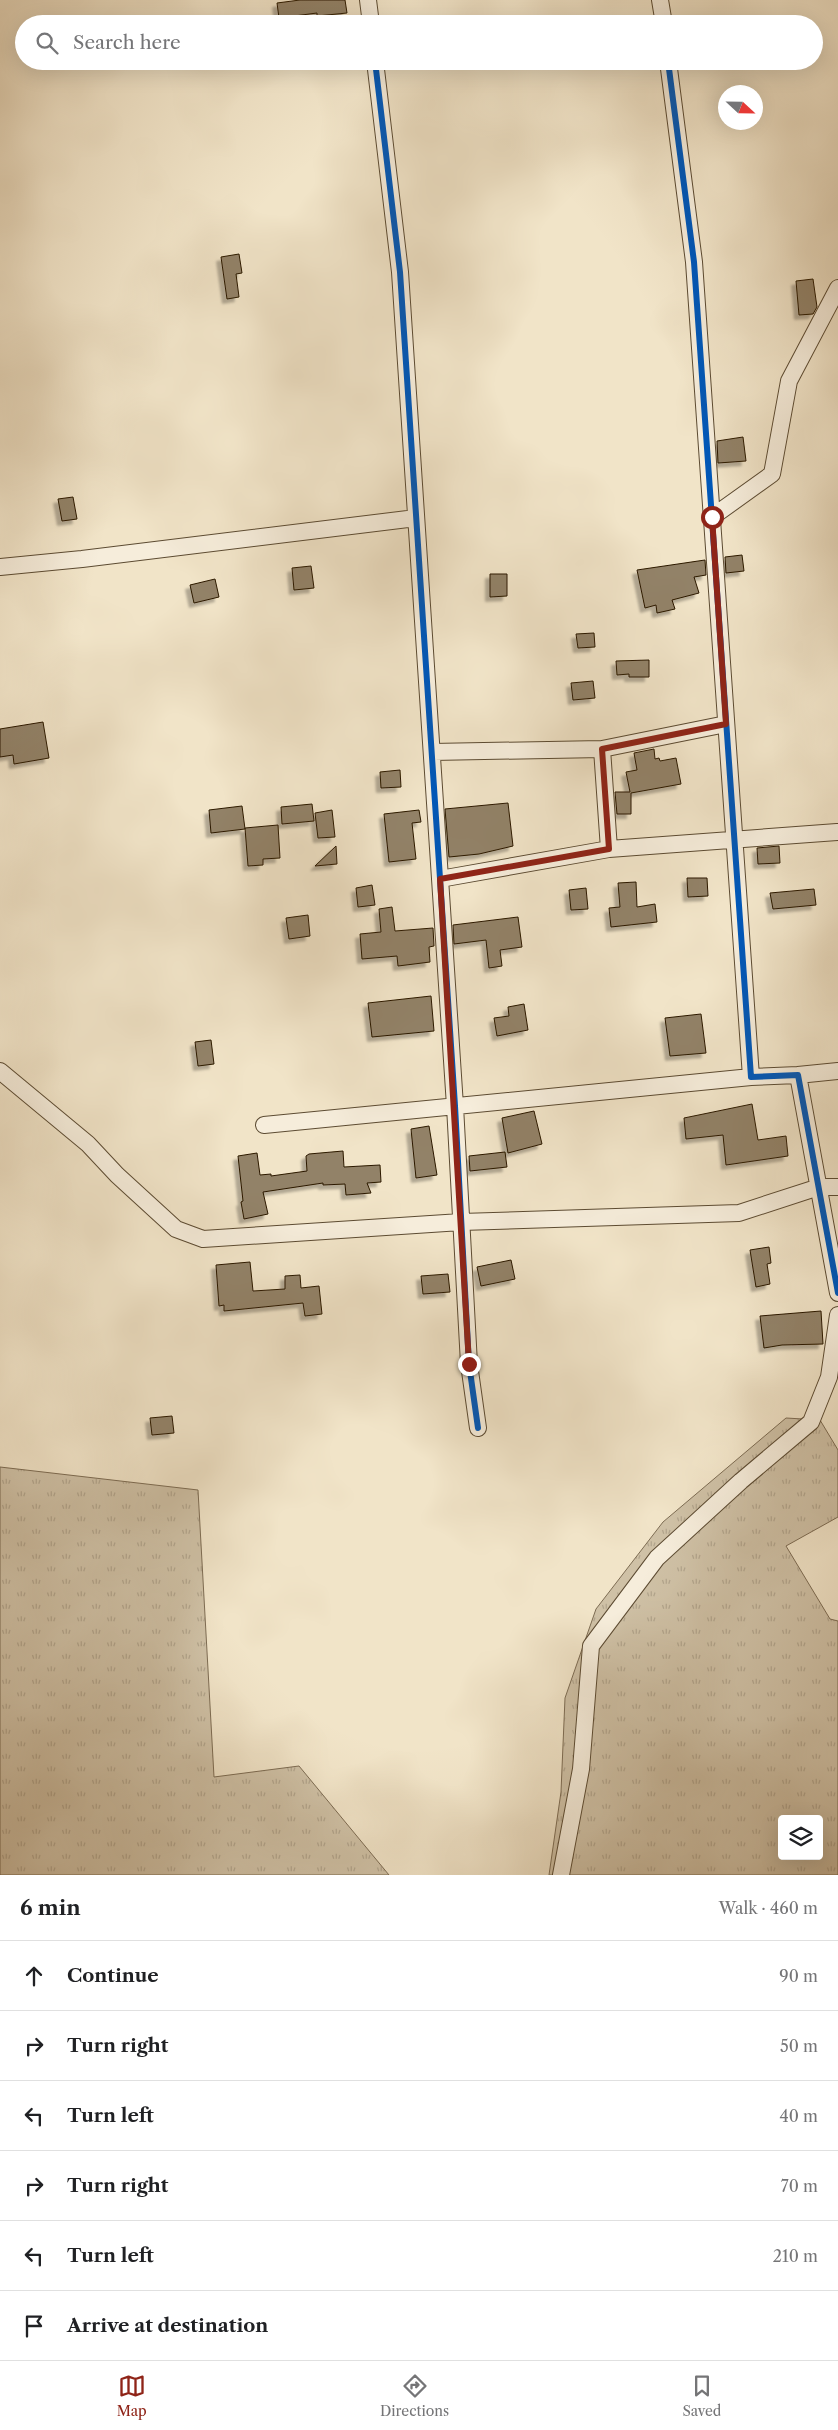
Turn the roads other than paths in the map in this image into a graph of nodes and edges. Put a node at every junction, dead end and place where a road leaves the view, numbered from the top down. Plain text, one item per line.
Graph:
1 (368, 0) edge
2 (660, 0) edge
3 (370, 15) edge
4 (662, 15) edge
5 (376, 70) edge
6 (669, 70) edge
7 (838, 288) edge
8 (712, 517) junction
9 (416, 518) junction
10 (0, 567) edge
11 (726, 724) junction
12 (602, 749) junction
13 (432, 752) junction
14 (837, 832) dead end
15 (734, 839) junction
16 (609, 849) junction
17 (440, 879) junction
18 (0, 1070) edge
19 (838, 1071) edge
20 (798, 1075) junction
21 (751, 1077) junction
22 (455, 1106) junction
23 (264, 1125) dead end
24 (819, 1187) junction
25 (838, 1187) edge
26 (461, 1222) junction
27 (838, 1293) edge
28 (838, 1315) edge
29 (478, 1428) dead end
30 (561, 1875) edge

1 - 3 street
2 - 4 street
5 - 9 street
6 - 8 street
7 - 8 street
8 - 11 street
9 - 10 street
9 - 13 street
11 - 12 street
11 - 15 street
12 - 13 street
12 - 16 street
13 - 17 street
14 - 15 street
15 - 16 street
15 - 21 street
16 - 17 street
17 - 22 street
18 - 26 street
19 - 20 street
20 - 21 street
20 - 24 street
21 - 22 street
22 - 23 street
22 - 26 street
24 - 25 street
24 - 26 street
24 - 27 street
26 - 29 street
28 - 30 street

